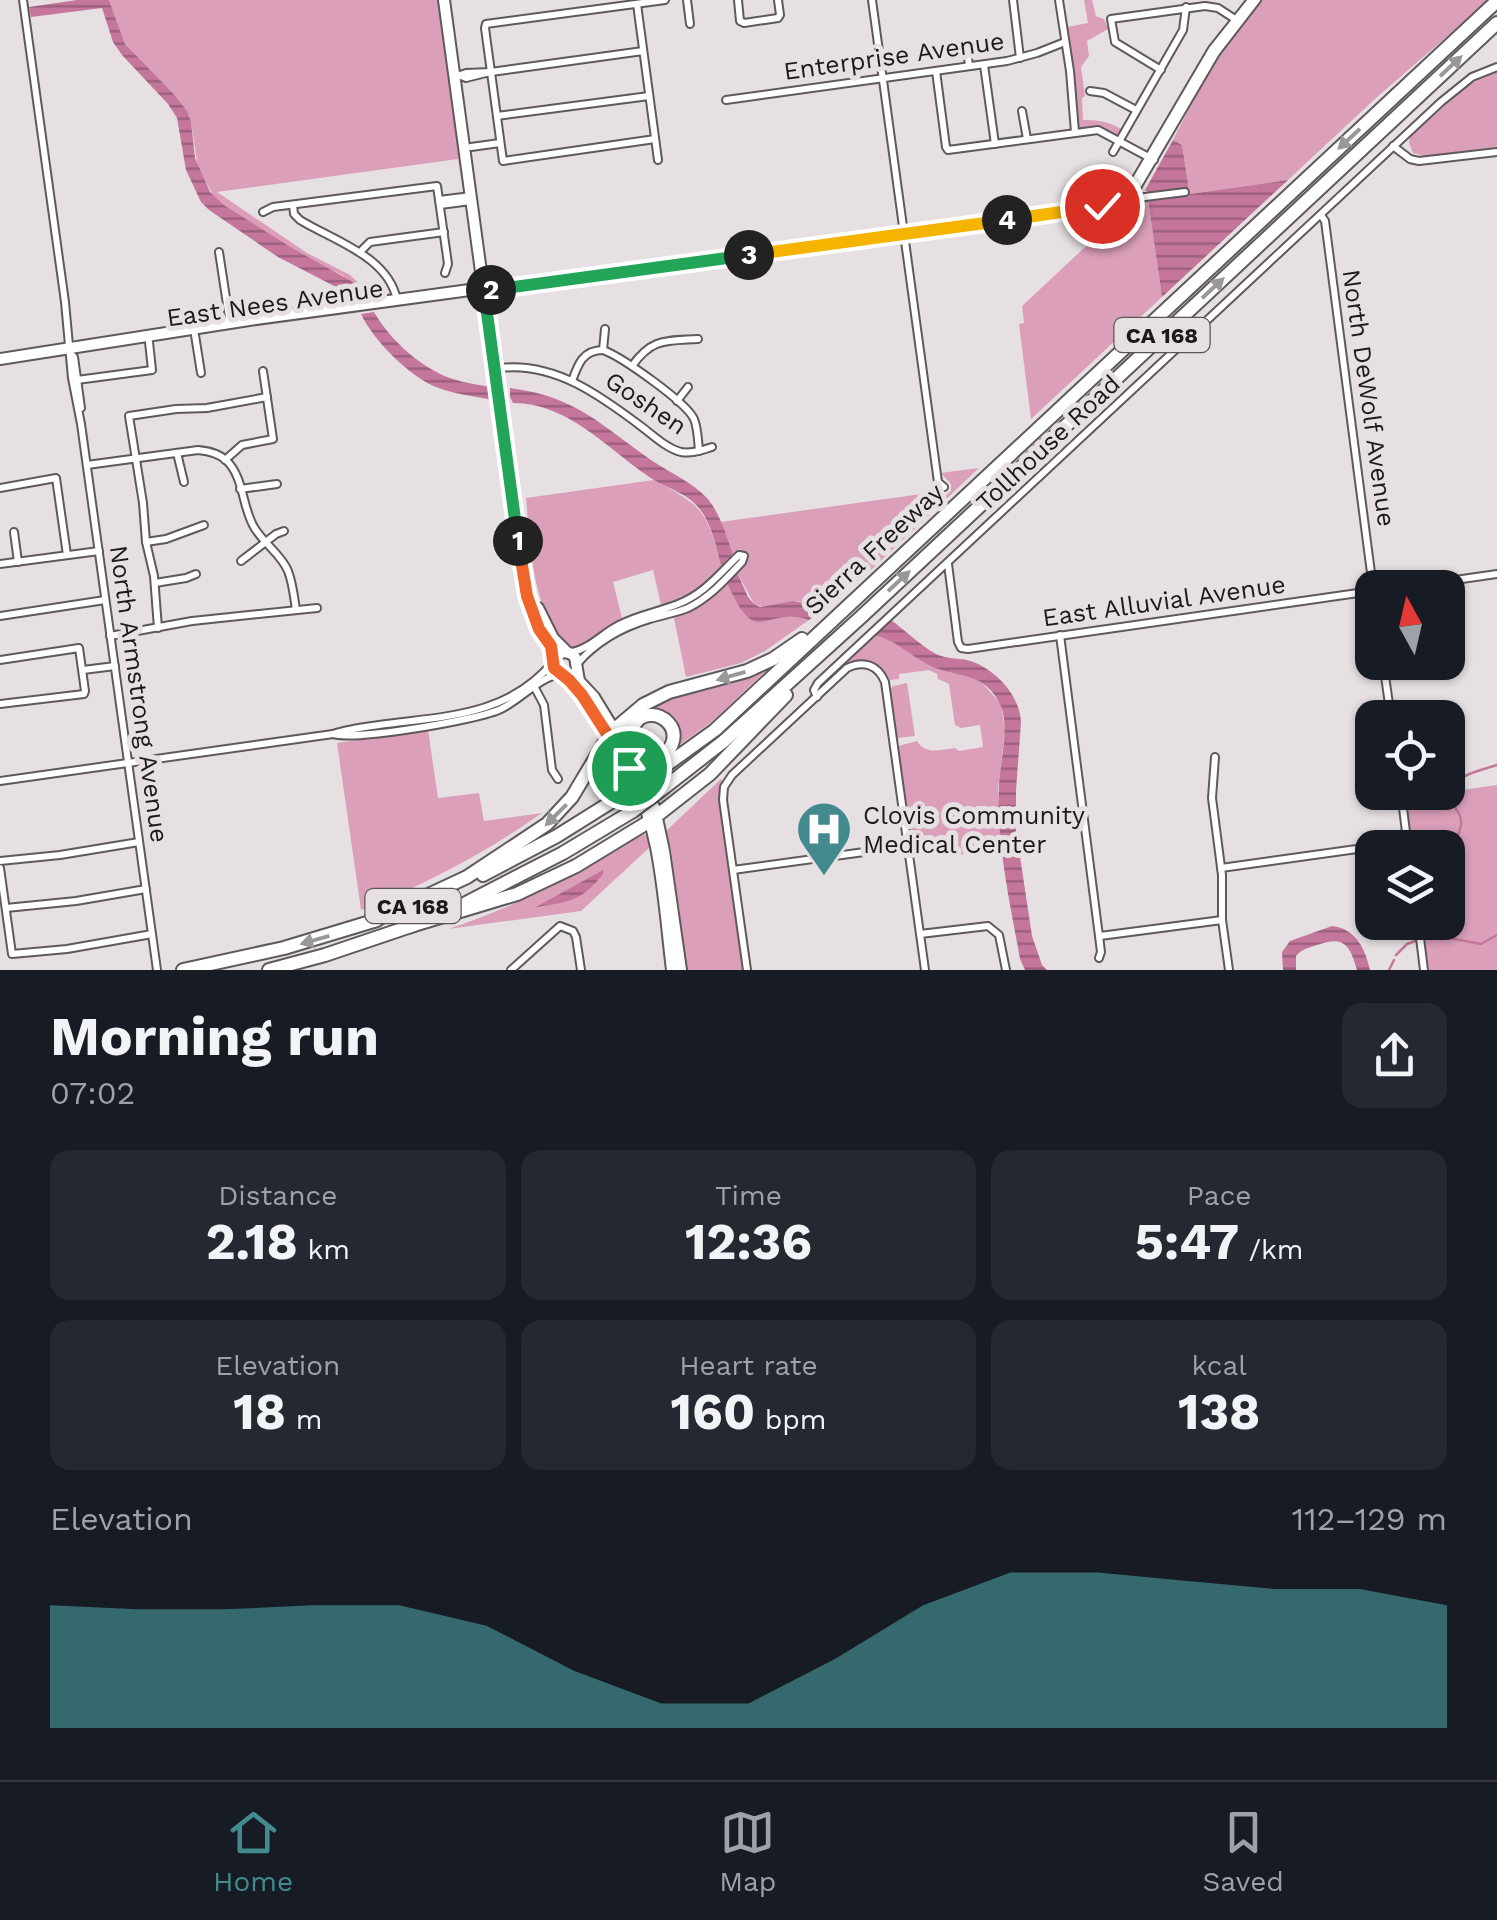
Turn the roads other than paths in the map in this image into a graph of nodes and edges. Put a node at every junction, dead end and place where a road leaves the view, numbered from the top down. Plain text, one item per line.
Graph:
1 (23, 0) edge
2 (447, 0) edge
3 (666, 0) edge
4 (687, 0) edge
5 (738, 0) edge
6 (778, 0) edge
7 (872, 0) edge
8 (1012, 0) edge
9 (1059, 0) edge
10 (1254, 0) edge
11 (1497, 1) edge
12 (637, 4) junction
13 (1186, 8) junction
14 (1236, 20) junction
15 (690, 24) dead end
16 (1497, 24) edge
17 (966, 42) dead end
18 (1065, 42) junction
19 (643, 51) junction
20 (1020, 58) junction
21 (984, 64) junction
22 (969, 66) junction
23 (1497, 68) edge
24 (1161, 70) junction
25 (936, 71) junction
26 (491, 72) junction
27 (458, 76) junction
28 (882, 78) junction
29 (1090, 92) dead end
30 (649, 96) junction
31 (726, 100) dead end
32 (1136, 110) junction
33 (1022, 111) dead end
34 (497, 116) junction
35 (1075, 132) junction
36 (655, 139) junction
37 (1026, 139) junction
38 (1120, 140) junction
39 (500, 141) junction
40 (994, 144) junction
41 (470, 145) junction
42 (1394, 146) junction
43 (1114, 152) dead end
44 (1497, 152) edge
45 (1151, 159) junction
46 (658, 160) dead end
47 (1185, 192) dead end
48 (471, 199) junction
49 (440, 203) junction
50 (293, 205) junction
51 (1102, 206) dead end
52 (264, 212) dead end
53 (1322, 214) junction
54 (444, 232) junction
55 (905, 234) junction
56 (219, 252) dead end
57 (360, 252) junction
58 (445, 272) dead end
59 (487, 290) junction
60 (397, 300) junction
61 (230, 324) junction
62 (605, 330) dead end
63 (197, 332) junction
64 (698, 339) dead end
65 (149, 342) junction
66 (604, 350) junction
67 (71, 351) junction
68 (0, 359) edge
69 (632, 366) junction
70 (501, 368) junction
71 (263, 371) dead end
72 (200, 373) dead end
73 (77, 380) junction
74 (572, 381) junction
75 (688, 387) dead end
76 (267, 397) junction
77 (677, 401) junction
78 (81, 424) junction
79 (712, 447) dead end
80 (699, 451) junction
81 (177, 453) junction
82 (134, 458) junction
83 (225, 460) junction
84 (87, 465) junction
85 (184, 482) dead end
86 (277, 484) dead end
87 (0, 488) edge
88 (944, 488) dead end
89 (240, 489) junction
90 (204, 525) dead end
91 (284, 531) dead end
92 (14, 532) dead end
93 (146, 542) junction
94 (266, 542) junction
95 (518, 546) junction
96 (99, 551) junction
97 (67, 555) junction
98 (241, 561) dead end
99 (18, 562) junction
100 (948, 563) junction
101 (0, 564) edge
102 (1371, 570) edge
103 (196, 574) dead end
104 (1497, 574) edge
105 (1465, 579) edge
106 (154, 583) junction
107 (532, 587) junction
108 (1355, 592) edge
109 (106, 600) junction
110 (317, 608) dead end
111 (844, 608) junction
112 (296, 610) junction
113 (0, 616) edge
114 (158, 628) junction
115 (1060, 635) junction
116 (110, 636) junction
117 (827, 648) junction
118 (567, 652) junction
119 (0, 660) edge
120 (554, 661) junction
121 (576, 664) junction
122 (115, 666) junction
123 (83, 670) junction
124 (560, 674) junction
125 (534, 688) junction
126 (817, 697) junction
127 (0, 704) edge
128 (612, 731) junction
129 (332, 734) junction
130 (1215, 757) dead end
131 (128, 763) junction
132 (637, 767) junction
133 (656, 767) junction
134 (558, 779) dead end
135 (0, 781) edge
136 (654, 819) junction
137 (139, 842) junction
138 (908, 846) junction
139 (1355, 852) edge
140 (0, 865) edge
141 (1221, 868) junction
142 (733, 870) junction
143 (146, 888) junction
144 (6, 908) junction
145 (1222, 920) junction
146 (373, 921) junction
147 (407, 927) junction
148 (152, 934) junction
149 (920, 934) junction
150 (1099, 936) junction
151 (1420, 940) edge
152 (1098, 958) dead end
153 (156, 966) edge
154 (183, 970) edge
155 (269, 970) edge
156 (511, 970) edge
157 (581, 970) edge
158 (672, 970) edge
159 (681, 970) edge
160 (747, 970) edge
161 (925, 970) edge
162 (1004, 970) edge
163 (1229, 970) edge
164 (1424, 970) edge

1 - 67 street, North Armstrong Avenue
2 - 27 main road
3 - 12 street
4 - 15 street
5 - 6 street
7 - 28 street
8 - 20 street
9 - 18 street
10 - 14 street
11 -> 111 highway, Sierra Freeway / CA 168
12 - 19 street
12 - 26 street
13 - 14 street
13 - 24 street
13 - 24 street
14 - 45 street
117 -> 16 highway, Sierra Freeway / CA 168
17 - 22 street
18 - 20 street, Enterprise Avenue
18 - 35 street
19 - 26 street
19 - 30 street
20 - 21 street, Enterprise Avenue
21 - 22 street, Enterprise Avenue
21 - 40 street
22 - 25 street, Enterprise Avenue
23 - 42 street, Tollhouse Road
24 - 32 street
25 - 28 street, Enterprise Avenue
25 - 40 street
26 - 27 street
26 - 34 street
27 - 41 main road
27 - 48 main road
28 - 31 street, Enterprise Avenue
28 - 55 street
29 - 32 street
30 - 34 street
30 - 36 street
32 - 38 street
33 - 37 street
34 - 39 street
35 - 37 street
35 - 38 street
36 - 39 street
36 - 46 street
37 - 40 street
38 - 43 street
38 - 45 street
39 - 41 street
41 - 59 main road
42 - 44 street
42 - 53 street, Tollhouse Road
45 - 47 street
48 - 49 street
48 - 59 main road
49 - 50 street
49 - 54 street
50 - 52 street
50 - 57 street
51 - 55 street, East Nees Avenue
53 - 100 street, Tollhouse Road
53 - 102 street, North DeWolf Avenue
54 - 57 street
54 - 58 street
55 - 59 street, East Nees Avenue
55 - 88 street
56 - 61 street
57 - 60 street
59 - 60 main road, East Nees Avenue
59 - 63 main road, East Nees Avenue
59 - 70 main road
59 - 95 main road
60 - 61 main road, East Nees Avenue
61 - 63 main road, East Nees Avenue
62 - 66 street
63 - 65 main road, East Nees Avenue
63 - 67 main road, East Nees Avenue
63 - 72 street
64 - 69 street
65 - 67 main road, East Nees Avenue
65 - 73 street
66 - 69 street
66 - 74 street
67 - 68 main road, East Nees Avenue
67 - 73 street, North Armstrong Avenue
67 - 78 street, North Armstrong Avenue
69 - 77 street
70 - 74 street, Goshen
70 - 107 main road
71 - 76 street
73 - 78 street, North Armstrong Avenue
74 - 80 street, Goshen
75 - 77 street
76 - 82 street
76 - 83 street
77 - 80 street
78 - 84 street, North Armstrong Avenue
79 - 80 street, Goshen
81 - 82 street
81 - 83 street
81 - 85 street
82 - 84 street
82 - 93 street
83 - 89 street
84 - 96 street, North Armstrong Avenue
86 - 89 street
87 - 97 street
89 - 94 street
90 - 93 street
91 - 94 street
92 - 99 street
93 - 106 street
94 - 98 street
94 - 112 street
95 - 107 main road
95 - 120 main road
96 - 97 street
96 - 109 street, North Armstrong Avenue
97 - 99 street
99 - 101 street
100 - 115 street, East Alluvial Avenue
100 - 126 street, Tollhouse Road
103 - 106 street
104 - 105 street
106 - 114 street
107 - 118 main road
108 - 115 street, East Alluvial Avenue
109 - 113 street
109 - 116 street, North Armstrong Avenue
110 - 112 street
111 -> 128 highway
111 - 133 highway, Sierra Freeway / CA 168
112 - 114 street
114 - 116 street
115 - 150 street
116 - 122 street, North Armstrong Avenue
117 - 136 highway
117 - 147 highway, Sierra Freeway / CA 168, bridge
118 - 120 main road
118 - 121 main road
118 - 121 street
119 - 123 street
120 - 124 main road
120 - 129 street
121 - 124 main road
121 - 128 main road
122 - 123 street
122 - 131 street, North Armstrong Avenue
123 - 127 street
124 - 125 street
124 - 128 main road
125 - 129 street
125 - 134 street
126 - 138 street
126 - 142 street
128 - 132 main road
128 - 136 main road
128 -> 146 highway
129 - 131 street
130 - 141 street
131 - 135 street
131 - 137 street, North Armstrong Avenue
132 - 133 highway
132 - 136 main road
133 - 146 highway, Sierra Freeway / CA 168, bridge
136 - 147 highway
136 - 158 main road
136 - 159 main road
137 - 140 street
137 - 143 street, North Armstrong Avenue
138 - 142 street
138 - 149 street
139 - 141 street
140 - 144 street
141 - 145 street
142 - 160 street
143 - 144 street
143 - 148 street, North Armstrong Avenue
144 - 148 street
145 - 150 street
145 - 163 street
146 -> 154 highway, CA 168
147 - 155 highway, Sierra Freeway / CA 168
148 - 153 street, North Armstrong Avenue
149 - 161 street
149 - 162 street
150 - 152 street
151 - 164 street
156 - 157 street

